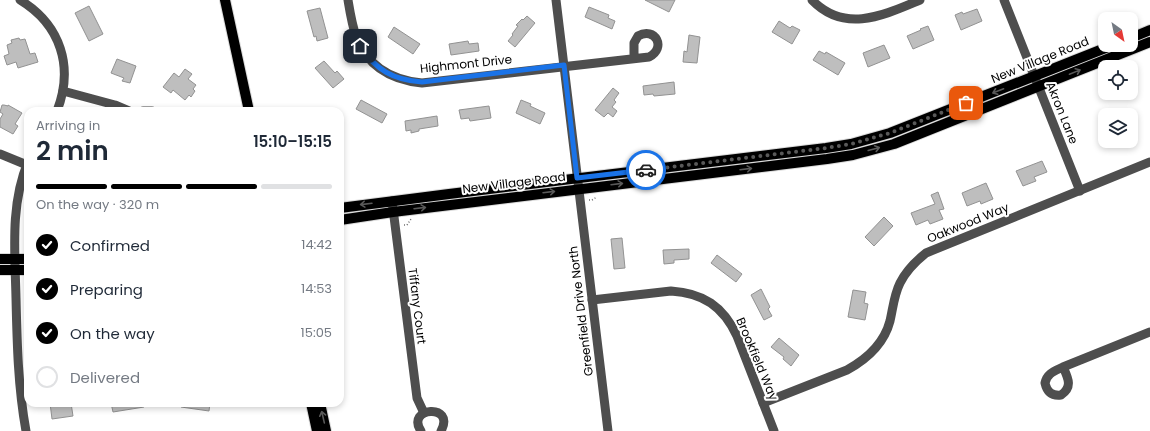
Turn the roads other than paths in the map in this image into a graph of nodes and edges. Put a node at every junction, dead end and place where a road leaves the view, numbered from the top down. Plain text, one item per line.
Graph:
1 (20, 0) edge
2 (225, 0) edge
3 (348, 0) edge
4 (556, 0) edge
5 (812, 0) edge
6 (920, 0) edge
7 (1004, 0) edge
8 (1150, 30) edge
9 (1138, 35) edge
10 (1150, 42) edge
11 (1098, 51) edge
12 (634, 58) dead end
13 (564, 65) junction
14 (1035, 76) junction
15 (1039, 87) junction
16 (63, 91) junction
17 (58, 107) edge
18 (121, 107) edge
19 (249, 107) edge
20 (0, 154) edge
21 (24, 162) edge
22 (1150, 162) edge
23 (24, 173) edge
24 (577, 178) junction
25 (578, 189) junction
26 (1080, 191) junction
27 (392, 201) junction
28 (344, 207) edge
29 (393, 212) junction
30 (344, 219) edge
31 (0, 259) edge
32 (15, 259) junction
33 (24, 259) edge
34 (0, 270) edge
35 (15, 270) junction
36 (24, 270) edge
37 (592, 300) junction
38 (1150, 332) edge
39 (1063, 367) dead end
40 (24, 377) edge
41 (763, 403) junction
42 (25, 407) edge
43 (312, 407) edge
44 (321, 407) edge
45 (424, 413) junction
46 (26, 431) edge
47 (317, 431) edge
48 (326, 431) edge
49 (422, 431) edge
50 (441, 431) edge
51 (608, 431) edge
52 (774, 431) edge

1 - 16 street
2 - 19 main road
3 - 13 street, Highmont Drive
4 - 13 street, Greenfield Drive North
5 - 6 street
7 - 14 street, Akron Lane
8 - 9 main road
15 -> 10 main road, New Village Road
11 - 14 main road, New Village Road
12 - 13 street, Highmont Drive
13 - 24 street, Greenfield Drive North
14 - 15 street, Akron Lane
14 -> 24 main road, New Village Road
25 -> 15 main road, New Village Road
15 - 26 street, Akron Lane
16 - 17 street
16 - 18 street
20 - 21 street
22 - 26 street, Oakwood Way
23 - 32 street
24 - 25 street, Greenfield Drive North
24 - 27 main road, New Village Road
29 -> 25 main road, New Village Road
25 - 37 street, Greenfield Drive North
26 - 41 street, Oakwood Way
27 -> 28 main road, New Village Road
27 - 29 street, Tiffany Court
29 - 30 main road, New Village Road
29 - 45 street, Tiffany Court
31 - 32 main road
32 - 33 main road
32 - 35 street
34 - 35 main road
35 - 36 main road
35 - 40 street
37 - 41 street, Brookfield Way
37 - 51 street, Greenfield Drive North
38 - 39 street
41 - 52 street, Brookfield Way
42 - 46 street
43 - 47 main road
48 -> 44 main road
45 - 49 street, Tiffany Court
45 - 50 street

